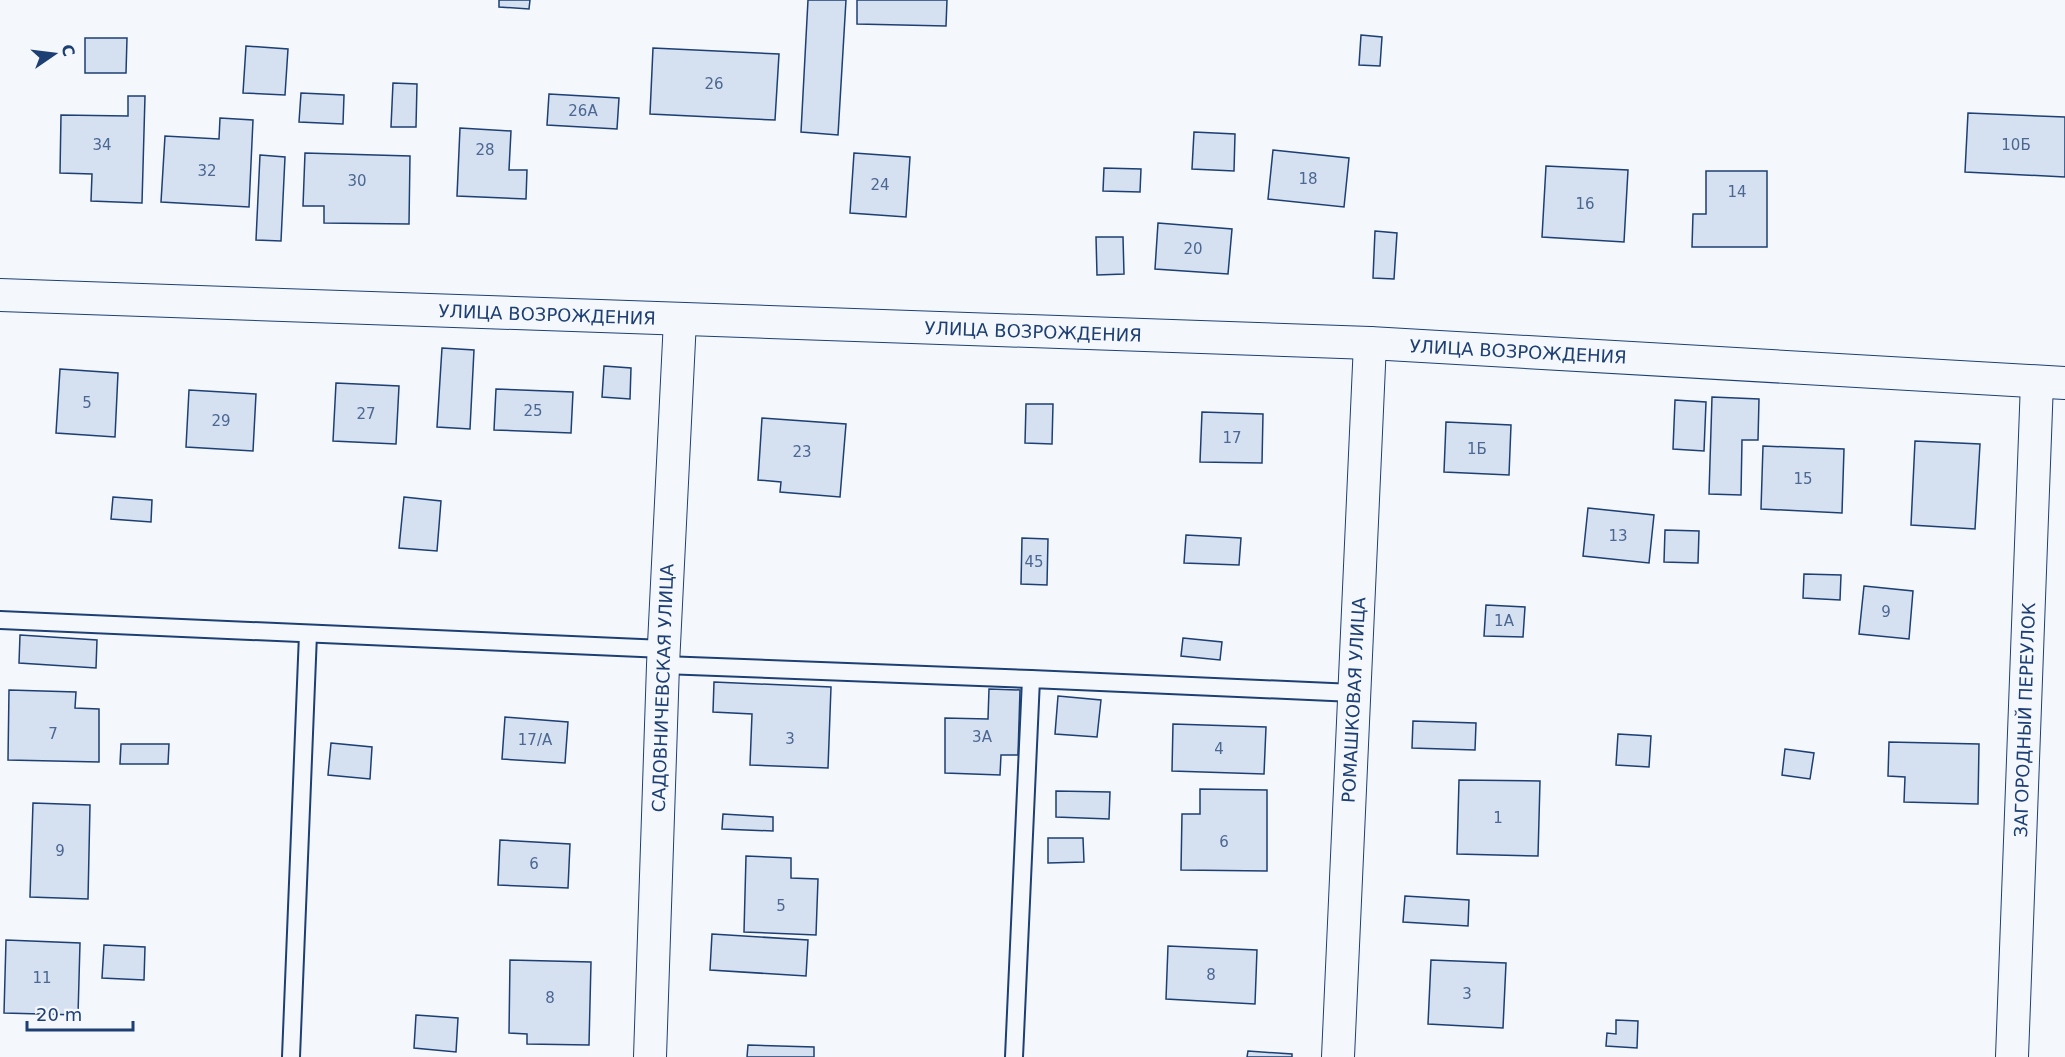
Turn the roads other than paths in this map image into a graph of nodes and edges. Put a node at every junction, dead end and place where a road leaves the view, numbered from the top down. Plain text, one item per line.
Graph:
1 (0, 296) edge
2 (680, 320) junction
3 (1370, 344) junction
4 (2051, 383) edge
5 (0, 620) edge
6 (308, 634) junction
7 (663, 657) junction
8 (1031, 679) junction
9 (1354, 693) junction
10 (291, 1057) edge
11 (650, 1057) edge
12 (1014, 1057) edge
13 (1338, 1057) edge
14 (2012, 1057) edge

1 - 2 street, УЛИЦА ВОЗРОЖДЕНИЯ
2 - 3 street, УЛИЦА ВОЗРОЖДЕНИЯ
2 - 7 street, САДОВНИЧЕВСКАЯ УЛИЦА
3 - 4 street, УЛИЦА ВОЗРОЖДЕНИЯ
3 - 9 street, РОМАШКОВАЯ УЛИЦА
4 - 14 street, ЗАГОРОДНЫЙ ПЕРЕУЛОК
5 - 6 lane
6 - 7 lane
6 - 10 lane
7 - 8 lane
7 - 11 street, САДОВНИЧЕВСКАЯ УЛИЦА
8 - 9 lane
8 - 12 lane
9 - 13 street, РОМАШКОВАЯ УЛИЦА

